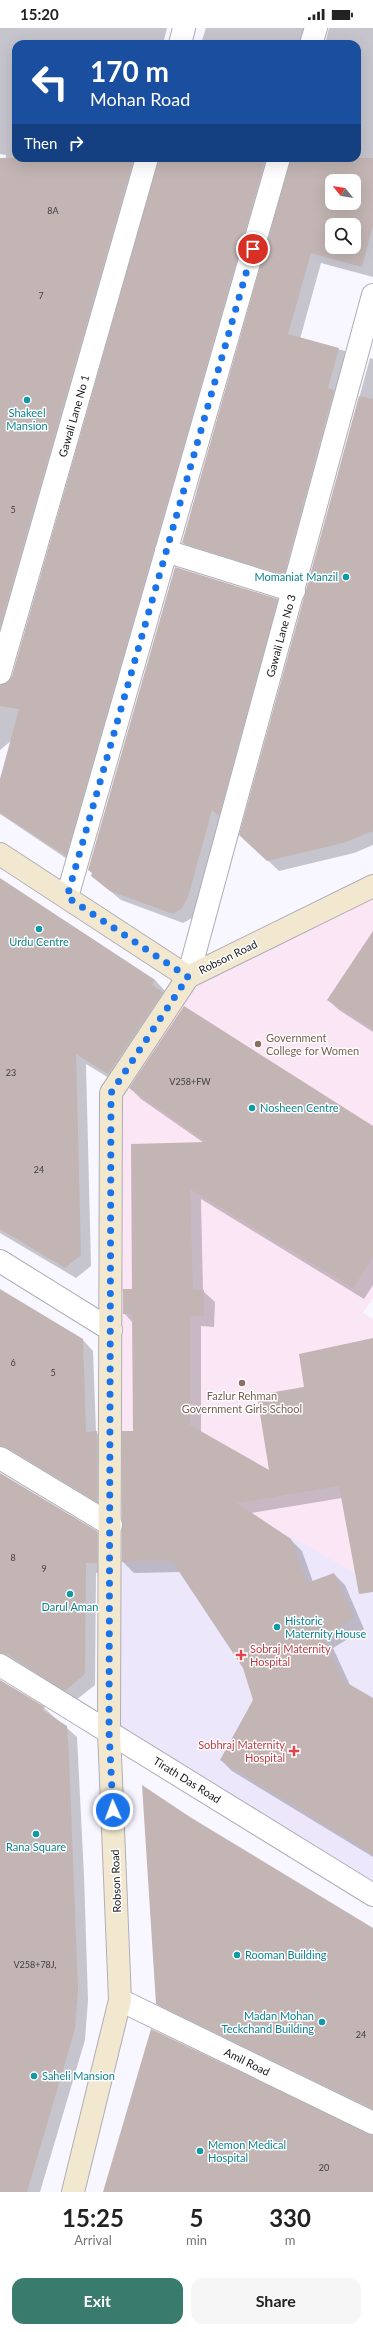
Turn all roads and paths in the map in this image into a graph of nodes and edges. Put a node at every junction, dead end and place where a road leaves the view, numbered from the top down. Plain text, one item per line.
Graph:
1 (184, 28) edge
2 (316, 28) edge
3 (181, 40) edge
4 (312, 40) edge
5 (146, 162) edge
6 (278, 162) edge
7 (373, 295) edge
8 (364, 362) edge
9 (166, 551) junction
10 (294, 592) junction
11 (0, 674) edge
12 (0, 854) edge
13 (373, 886) edge
14 (67, 897) junction
15 (188, 977) junction
16 (0, 1261) edge
17 (111, 1330) junction
18 (0, 1458) edge
19 (111, 1525) junction
20 (0, 1665) edge
21 (109, 1731) junction
22 (373, 1896) edge
23 (120, 2000) junction
24 (373, 2123) edge
25 (73, 2192) edge

1 - 3 street
2 - 4 street
5 - 11 street, Gawali Lane No 1
6 - 9 street
7 - 8 street, Gawali Lane No 3
8 - 10 street, Gawali Lane No 3
9 - 10 street
9 - 14 street
10 - 15 street, Gawali Lane No 3
12 - 14 main road
13 - 15 main road, Robson Road
14 - 15 main road
15 - 17 main road, Robson Road
16 - 17 street
17 - 19 main road, Robson Road
18 - 19 street
19 - 21 main road, Robson Road
20 - 21 street, Tirath Das Road
21 - 22 street, Tirath Das Road
21 - 23 main road, Robson Road
23 - 24 street, Amil Road
23 - 25 main road, Robson Road

